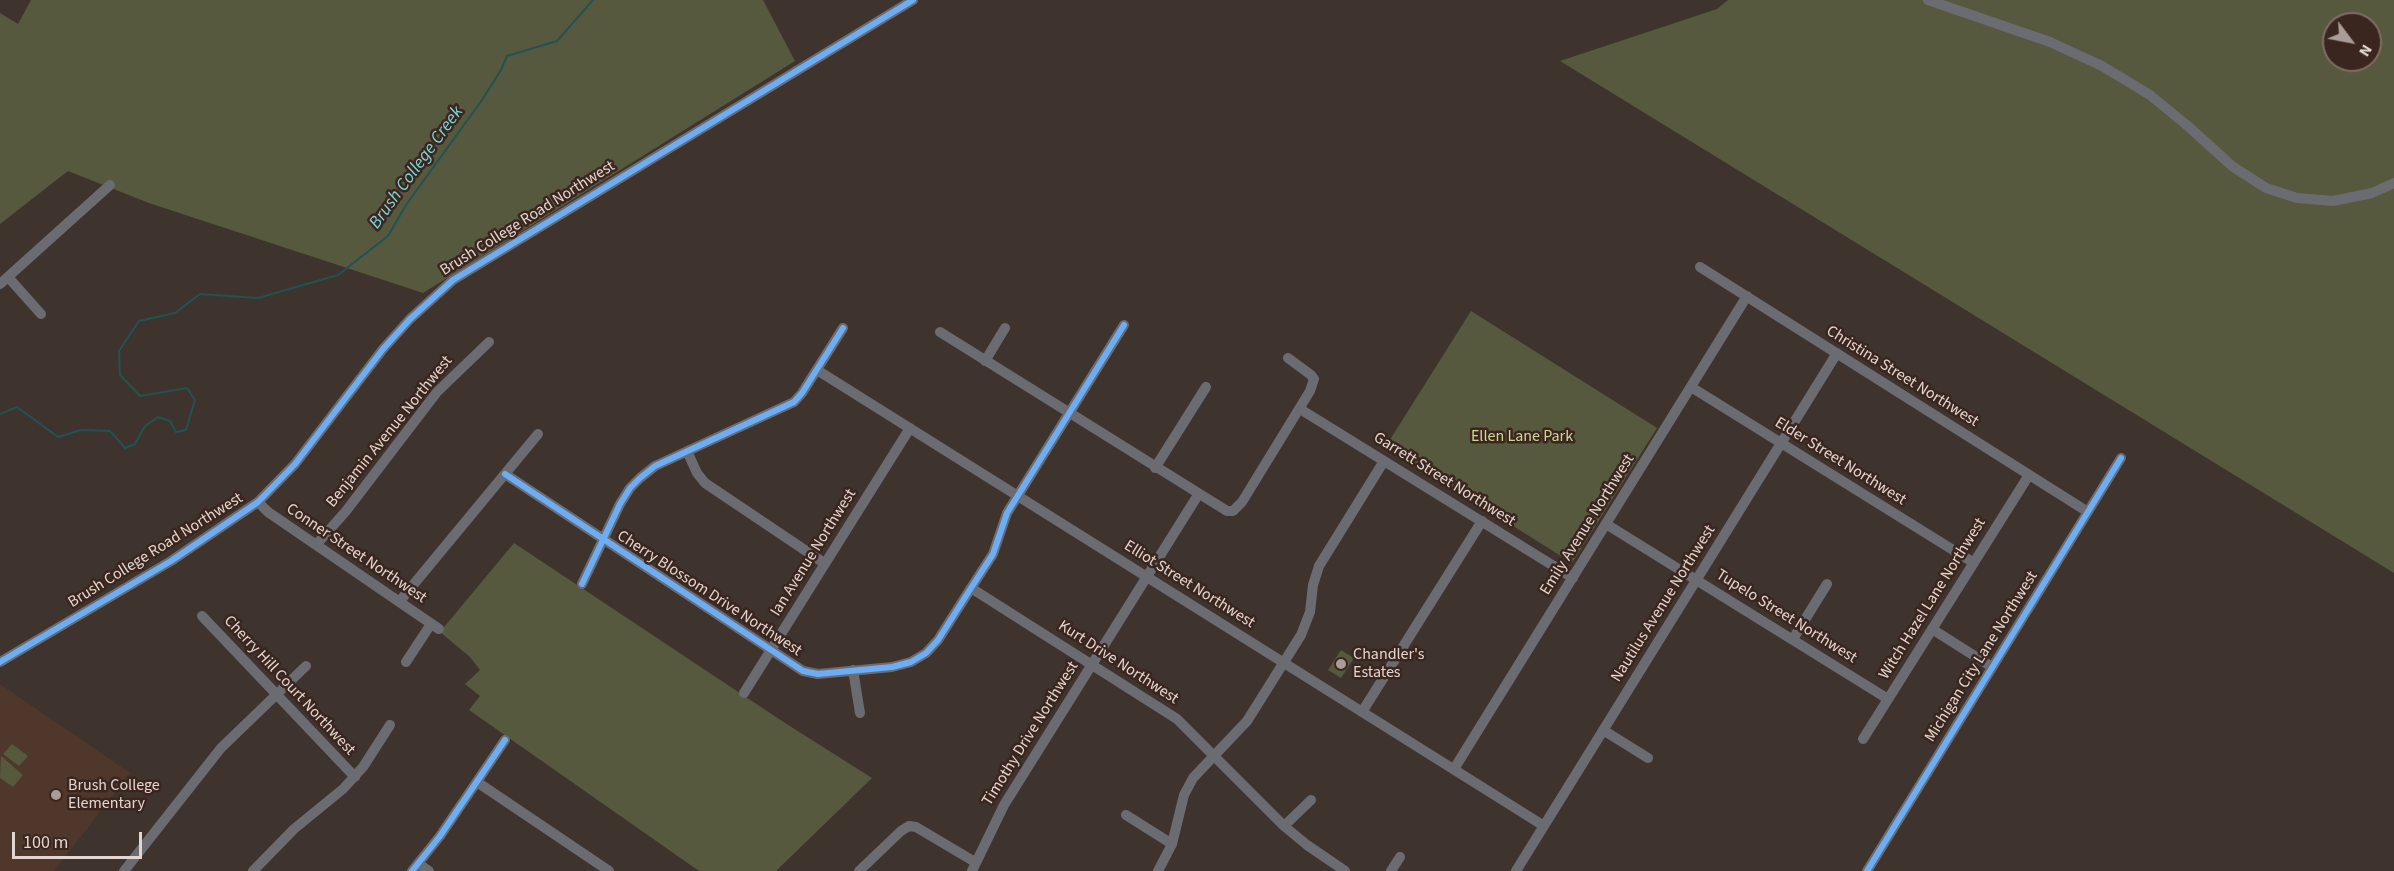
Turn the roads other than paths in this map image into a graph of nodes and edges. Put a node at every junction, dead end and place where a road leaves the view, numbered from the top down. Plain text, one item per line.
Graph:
1 (914, 0) edge
2 (1928, 0) edge
3 (2394, 183) edge
4 (110, 185) dead end
5 (1701, 267) dead end
6 (4, 281) edge
7 (1747, 296) junction
8 (40, 314) dead end
9 (1124, 325) dead end
10 (843, 328) dead end
11 (1005, 328) dead end
12 (940, 332) dead end
13 (489, 342) dead end
14 (1837, 353) junction
15 (1288, 358) dead end
16 (985, 361) junction
17 (817, 370) junction
18 (1206, 387) dead end
19 (1691, 387) junction
20 (1300, 409) junction
21 (1069, 414) junction
22 (910, 428) junction
23 (538, 434) dead end
24 (1781, 443) junction
25 (687, 451) junction
26 (2121, 458) dead end
27 (1384, 461) junction
28 (1155, 468) junction
29 (505, 474) junction
30 (2029, 475) junction
31 (1018, 495) junction
32 (1198, 495) junction
33 (258, 502) junction
34 (2088, 512) junction
35 (1482, 521) junction
36 (1606, 524) junction
37 (604, 540) junction
38 (316, 545) junction
39 (1974, 562) junction
40 (824, 563) junction
41 (1147, 576) junction
42 (1573, 578) junction
43 (1696, 580) junction
44 (582, 584) dead end
45 (1827, 584) dead end
46 (972, 588) junction
47 (399, 602) junction
48 (202, 616) dead end
49 (1932, 629) junction
50 (1793, 639) junction
51 (770, 651) junction
52 (0, 662) edge
53 (406, 662) dead end
54 (1092, 663) junction
55 (1284, 663) junction
56 (306, 666) dead end
57 (1992, 667) junction
58 (853, 670) junction
59 (744, 693) dead end
60 (276, 694) junction
61 (1888, 699) junction
62 (1362, 712) junction
63 (860, 713) dead end
64 (390, 725) dead end
65 (1603, 730) junction
66 (1863, 739) dead end
67 (505, 740) dead end
68 (1215, 757) junction
69 (1648, 758) dead end
70 (1454, 769) junction
71 (355, 777) junction
72 (477, 782) junction
73 (1311, 800) dead end
74 (1126, 815) dead end
75 (1284, 826) junction
76 (1544, 826) junction
77 (1172, 844) junction
78 (1400, 856) dead end
79 (974, 866) edge
80 (415, 867) edge
81 (124, 871) edge
82 (252, 871) edge
83 (429, 871) edge
84 (609, 871) edge
85 (859, 871) edge
86 (1158, 871) edge
87 (1344, 871) edge
88 (1391, 871) edge
89 (1516, 871) edge
90 (1867, 871) edge

1 - 33 street, Brush College Road Northwest
2 - 3 street
4 - 6 street
5 - 7 street, Christina Street Northwest
6 - 8 street
7 - 14 street, Christina Street Northwest
7 - 19 street, Emily Avenue Northwest
9 - 21 street, Cherry Blossom Drive Northwest
10 - 17 street
11 - 16 street
12 - 16 street
13 - 38 street, Benjamin Avenue Northwest
14 - 24 street, Nautilus Avenue Northwest
14 - 30 street, Christina Street Northwest
15 - 20 street
16 - 21 street
17 - 22 street, Elliot Street Northwest
17 - 25 street
18 - 28 street
19 - 24 street, Elder Street Northwest
19 - 36 street, Emily Avenue Northwest
20 - 27 street, Garrett Street Northwest
20 - 32 street
21 - 28 street
21 - 31 street, Cherry Blossom Drive Northwest
22 - 31 street, Elliot Street Northwest
22 - 40 street, Ian Avenue Northwest
23 - 29 street
24 - 39 street, Elder Street Northwest
24 - 43 street, Nautilus Avenue Northwest
25 - 37 street
25 - 40 street
26 - 34 street, Michigan City Lane Northwest
27 - 35 street, Garrett Street Northwest
27 - 55 street
28 - 32 street
29 - 37 street, Cherry Blossom Drive Northwest
29 - 47 street
30 - 34 street, Christina Street Northwest
30 - 39 street, Witch Hazel Lane Northwest
31 - 41 street, Elliot Street Northwest
31 - 46 street, Cherry Blossom Drive Northwest
32 - 41 street, Timothy Drive Northwest
33 - 38 street, Conner Street Northwest
33 - 52 street, Brush College Road Northwest
34 - 57 street, Michigan City Lane Northwest
35 - 42 street, Garrett Street Northwest
35 - 62 street
36 - 42 street, Emily Avenue Northwest
36 - 43 street, Tupelo Street Northwest
37 - 44 street
37 - 51 street, Cherry Blossom Drive Northwest
38 - 47 street, Conner Street Northwest
39 - 49 street, Witch Hazel Lane Northwest
40 - 51 street, Ian Avenue Northwest
41 - 54 street, Timothy Drive Northwest
41 - 55 street, Elliot Street Northwest
42 - 70 street, Emily Avenue Northwest
43 - 50 street, Tupelo Street Northwest
43 - 65 street, Nautilus Avenue Northwest
45 - 50 street
46 - 54 street, Kurt Drive Northwest
46 - 58 street, Cherry Blossom Drive Northwest
47 - 53 street, Conner Street Northwest
48 - 60 street, Cherry Hill Court Northwest
49 - 57 street
49 - 61 street, Witch Hazel Lane Northwest
50 - 61 street, Tupelo Street Northwest
51 - 58 street, Cherry Blossom Drive Northwest
51 - 59 street, Ian Avenue Northwest
54 - 68 street, Kurt Drive Northwest
54 - 79 street, Timothy Drive Northwest
55 - 62 street, Elliot Street Northwest
55 - 68 street
56 - 60 street
57 - 90 street, Michigan City Lane Northwest
58 - 63 street
60 - 71 street, Cherry Hill Court Northwest
60 - 81 street
61 - 66 street, Witch Hazel Lane Northwest
62 - 70 street, Elliot Street Northwest
64 - 71 street
65 - 69 street
65 - 76 street, Nautilus Avenue Northwest
67 - 72 street
68 - 75 street, Kurt Drive Northwest
68 - 77 street
70 - 76 street, Elliot Street Northwest
71 - 82 street
72 - 80 street
72 - 84 street
73 - 75 street
74 - 77 street
75 - 87 street, Kurt Drive Northwest
76 - 89 street, Nautilus Avenue Northwest
77 - 86 street
78 - 88 street
79 - 85 street
80 - 83 street

